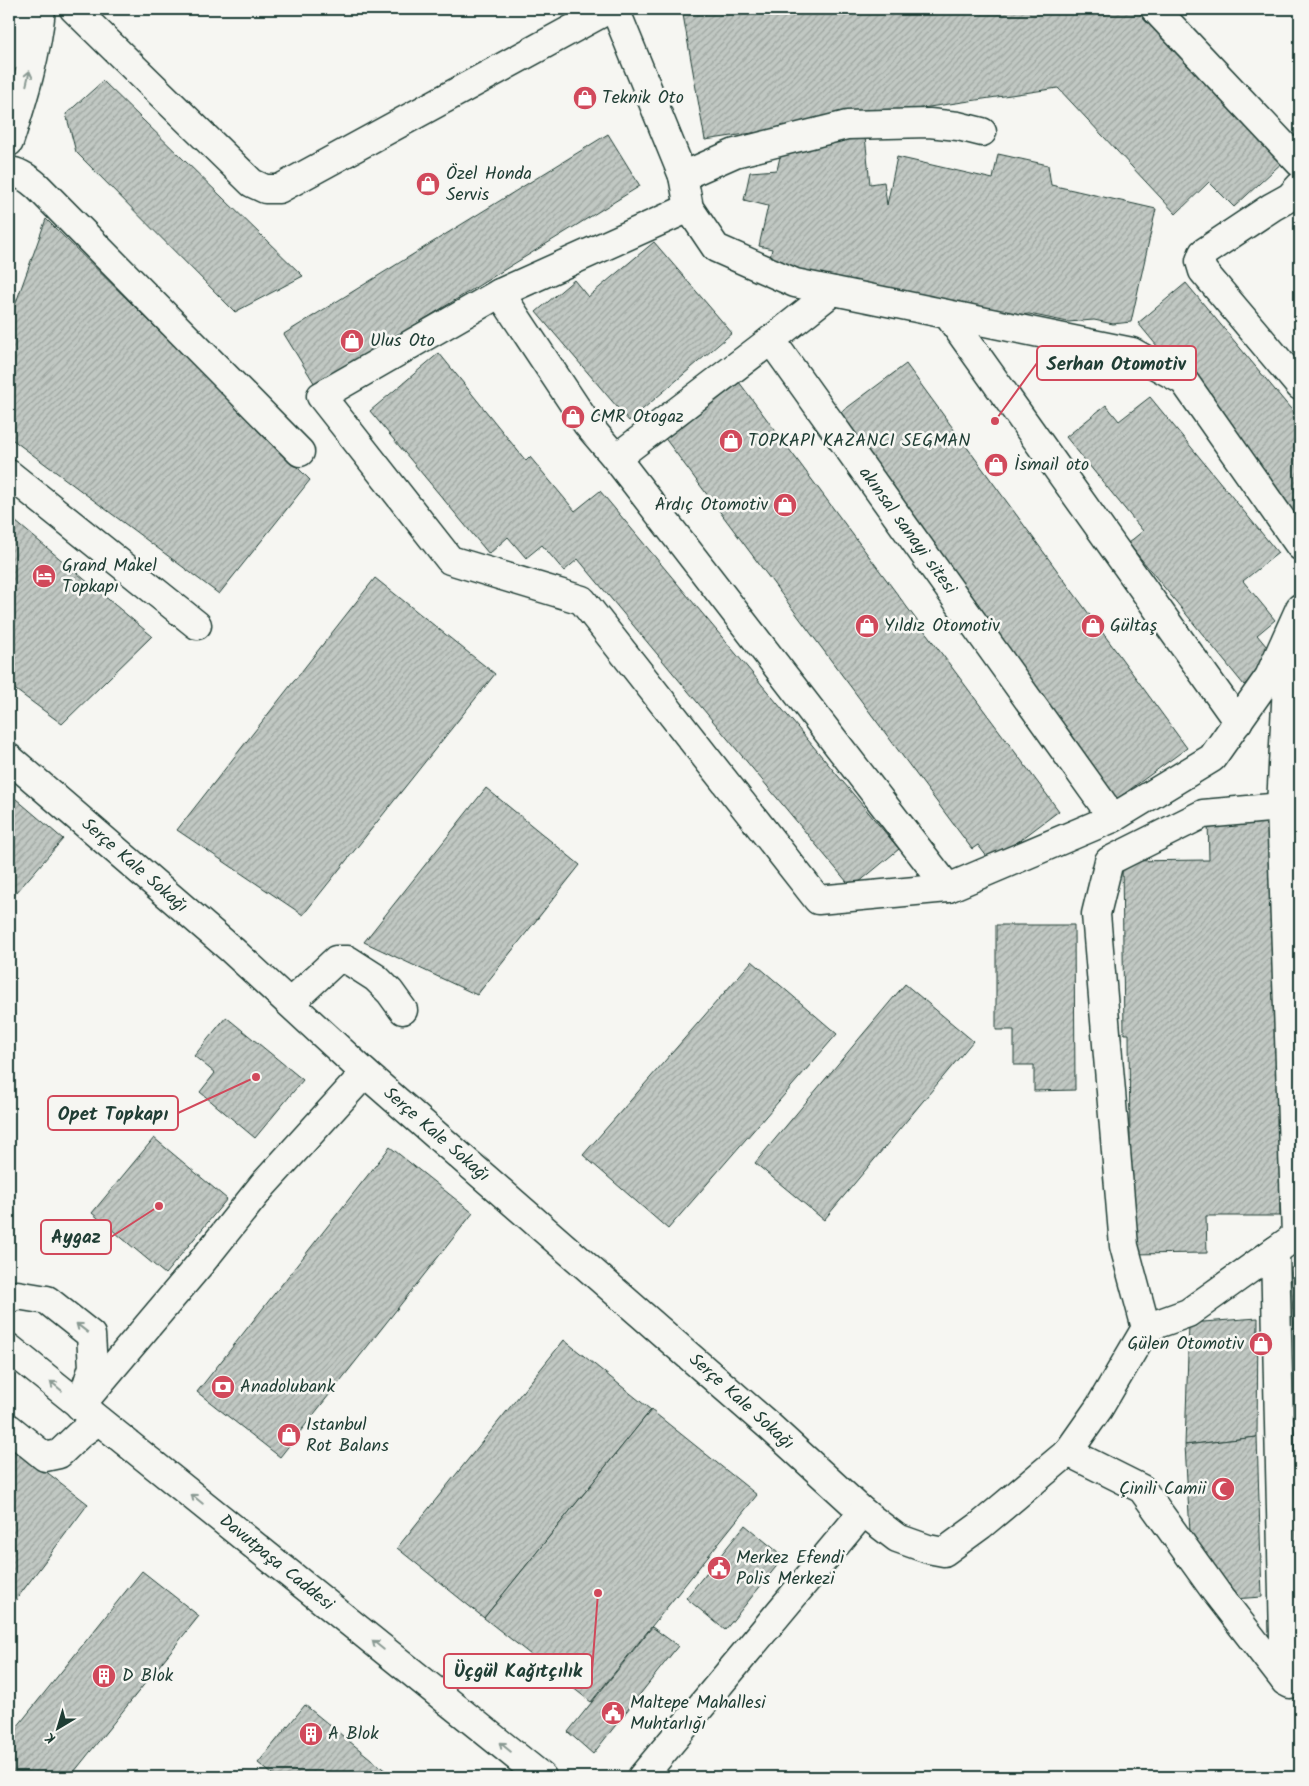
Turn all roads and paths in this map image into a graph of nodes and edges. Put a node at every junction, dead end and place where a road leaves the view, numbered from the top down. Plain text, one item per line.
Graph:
1 (29, 9) edge
2 (41, 9) edge
3 (74, 9) edge
4 (608, 9) edge
5 (614, 9) edge
6 (1155, 9) edge
7 (9, 56) edge
8 (982, 132) dead end
9 (9, 142) edge
10 (1300, 163) edge
11 (9, 171) edge
12 (683, 176) junction
13 (1300, 186) edge
14 (689, 208) junction
15 (833, 291) junction
16 (500, 293) junction
17 (948, 314) junction
18 (771, 340) junction
19 (1300, 386) edge
20 (300, 452) dead end
21 (616, 458) junction
22 (9, 474) edge
23 (1300, 546) edge
24 (1300, 608) edge
25 (197, 625) dead end
26 (1288, 669) edge
27 (1238, 722) junction
28 (9, 758) edge
29 (1281, 807) junction
30 (1113, 818) junction
31 (948, 888) junction
32 (290, 1003) junction
33 (403, 1010) dead end
34 (365, 1073) junction
35 (1290, 1240) edge
36 (9, 1299) edge
37 (1146, 1328) junction
38 (9, 1348) edge
39 (89, 1413) junction
40 (9, 1428) edge
41 (1068, 1452) junction
42 (863, 1512) junction
43 (1293, 1686) edge
44 (542, 1777) edge
45 (642, 1777) edge

1 - 7 street
9 -> 2 street
3 - 4 street
5 - 12 street
6 - 10 street
8 - 12 street
11 - 20 street
12 - 14 street
13 - 19 street
14 - 15 street
14 - 16 street
15 - 17 street
15 - 18 street
16 - 21 street
16 - 31 street
17 - 23 street
17 - 27 street
18 - 21 street
18 - 30 street, akınsal sanayi sitesi
21 - 31 street
22 - 25 street
24 - 26 street
26 - 27 street
26 - 29 street
27 - 30 street
28 - 32 street, Serçe Kale Sokağı
29 - 35 street
29 - 37 street
30 - 31 street
32 - 33 street
32 - 34 street, Serçe Kale Sokağı
34 - 39 street
34 - 42 street, Serçe Kale Sokağı
35 - 37 street
35 - 43 street
39 -> 36 street
37 - 41 street, Serçe Kale Sokağı
39 -> 38 street, Davutpaşa Caddesi
39 - 40 street
44 -> 39 street, Davutpaşa Caddesi
41 - 42 street, Serçe Kale Sokağı
41 - 43 street
42 - 45 street

